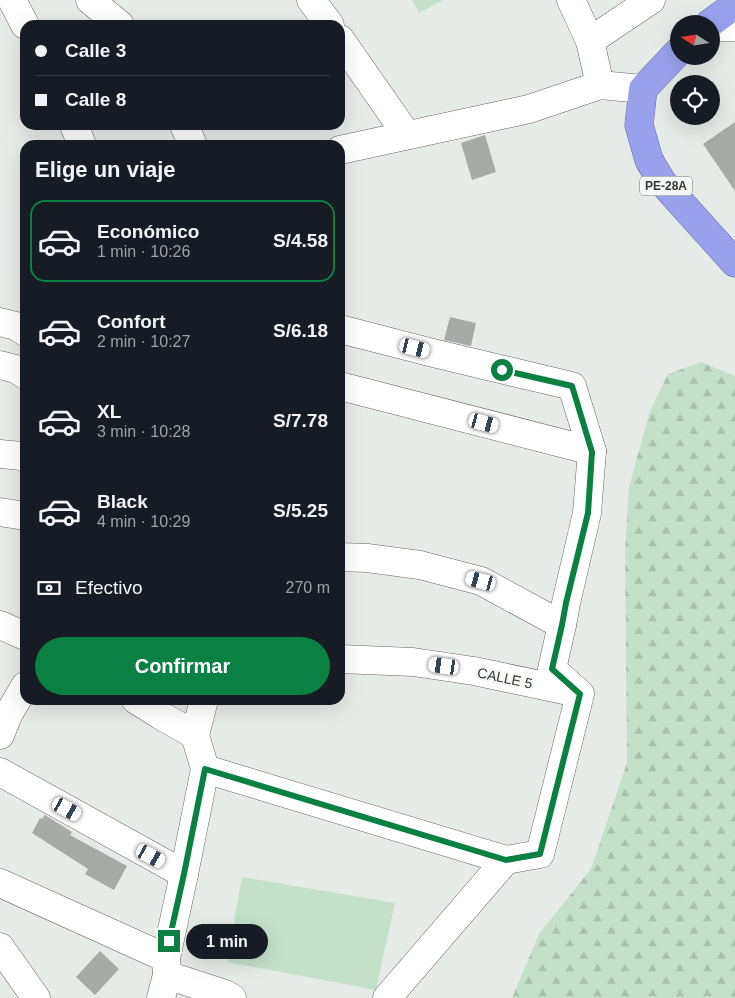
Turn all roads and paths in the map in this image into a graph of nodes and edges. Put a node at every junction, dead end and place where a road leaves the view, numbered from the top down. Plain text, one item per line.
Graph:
1 (12, 0) edge
2 (90, 0) edge
3 (312, 0) edge
4 (571, 0) edge
5 (651, 0) edge
6 (735, 4) edge
7 (0, 16) edge
8 (720, 16) edge
9 (22, 20) edge
10 (114, 20) edge
11 (326, 20) edge
12 (720, 27) edge
13 (735, 27) edge
14 (590, 40) junction
15 (345, 46) edge
16 (670, 60) edge
17 (600, 85) junction
18 (643, 89) junction
19 (407, 135) junction
20 (345, 149) edge
21 (735, 263) edge
22 (0, 322) edge
23 (20, 329) edge
24 (345, 330) edge
25 (0, 365) edge
26 (20, 372) edge
27 (345, 387) edge
28 (592, 452) junction
29 (0, 454) edge
30 (20, 456) edge
31 (0, 512) edge
32 (20, 515) edge
33 (345, 557) edge
34 (0, 625) edge
35 (562, 625) junction
36 (20, 634) edge
37 (345, 659) edge
38 (580, 694) junction
39 (20, 695) edge
40 (144, 705) edge
41 (203, 705) edge
42 (0, 735) edge
43 (194, 735) junction
44 (205, 769) junction
45 (0, 772) edge
46 (506, 860) junction
47 (184, 874) junction
48 (0, 884) edge
49 (0, 947) edge
50 (165, 977) edge
51 (228, 996) edge
52 (36, 998) edge
53 (387, 998) edge

1 - 7 street
1 - 9 street
2 - 10 street
3 - 11 street
4 - 14 street
5 - 14 street
6 - 8 highway
12 - 13 street
14 - 17 street
15 - 19 street
16 - 18 highway
17 - 18 street
17 - 19 street
18 - 21 highway, PE-28A
19 - 20 street
22 - 23 street
24 - 28 street
25 - 26 street
27 - 28 street
28 - 35 street
29 - 30 street
31 - 32 street
33 - 35 street
34 - 36 street
35 - 38 street
37 - 38 street, CALLE 5
38 - 46 street
39 - 42 street
40 - 43 street
41 - 43 street
43 - 44 street
44 - 46 street
44 - 47 street
45 - 47 street
46 - 53 street
47 - 50 street
48 - 50 street
49 - 52 street
50 - 51 street

